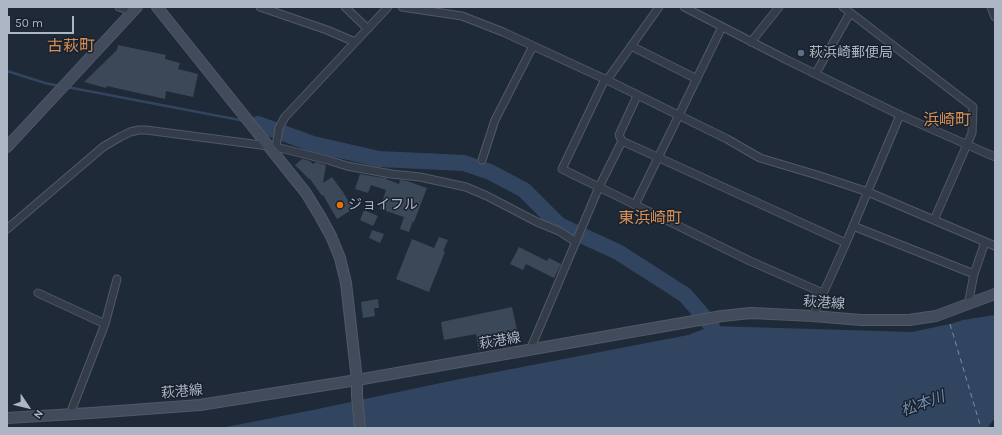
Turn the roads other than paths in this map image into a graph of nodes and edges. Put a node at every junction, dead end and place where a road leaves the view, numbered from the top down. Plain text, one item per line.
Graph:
1 (119, 7) edge
2 (157, 7) edge
3 (260, 7) edge
4 (344, 7) edge
5 (388, 7) edge
6 (402, 7) edge
7 (659, 7) edge
8 (684, 7) edge
9 (779, 7) edge
10 (843, 7) edge
11 (991, 7) edge
12 (136, 9) edge
13 (850, 13) junction
14 (995, 17) edge
15 (722, 27) junction
16 (368, 29) junction
17 (355, 42) junction
18 (751, 42) junction
19 (533, 46) junction
20 (631, 46) junction
21 (816, 73) junction
22 (698, 79) junction
23 (606, 80) junction
24 (637, 96) junction
25 (900, 115) junction
26 (679, 116) junction
27 (622, 141) junction
28 (967, 144) junction
29 (7, 147) edge
30 (272, 147) junction
31 (995, 157) edge
32 (659, 158) junction
33 (482, 160) dead end
34 (599, 187) junction
35 (868, 192) junction
36 (635, 205) junction
37 (934, 220) junction
38 (853, 226) junction
39 (7, 229) edge
40 (576, 240) junction
41 (985, 242) junction
42 (846, 243) junction
43 (995, 246) edge
44 (974, 274) junction
45 (117, 279) dead end
46 (38, 293) dead end
47 (823, 293) junction
48 (995, 294) edge
49 (968, 305) junction
50 (813, 316) junction
51 (105, 324) junction
52 (530, 350) junction
53 (357, 380) junction
54 (70, 414) junction
55 (7, 418) edge
56 (360, 428) edge

1 - 12 street
2 - 30 main road
3 - 17 street
4 - 16 street
5 - 16 street
6 - 19 street
7 - 20 street
8 - 15 street
9 - 18 street
10 - 13 street
11 - 14 street
12 - 29 main road
13 - 21 street
13 - 28 street
15 - 18 street
15 - 22 street
16 - 17 street
17 - 30 street
18 - 21 street
19 - 23 street
19 - 33 street
20 - 22 street
20 - 23 street
21 - 25 street
22 - 26 street
23 - 24 street
23 - 34 street
24 - 26 street
24 - 27 street
25 - 28 street
25 - 35 street
26 - 32 street
26 - 35 street
27 - 32 street
27 - 34 street
28 - 31 street
28 - 37 street
30 - 39 street
30 - 40 street
30 - 53 main road
32 - 36 street
32 - 42 street
34 - 36 street
34 - 40 street
35 - 37 street
35 - 38 street
36 - 47 street
37 - 41 street
38 - 42 street
38 - 44 street
40 - 52 street
41 - 43 street
41 - 44 street
42 - 47 street
44 - 49 street
45 - 51 street
46 - 51 street
47 - 50 street
48 - 49 main road, 萩港線
49 - 50 main road, 萩港線
50 - 52 main road, 萩港線
51 - 54 street
52 - 53 main road, 萩港線
53 - 54 main road, 萩港線
53 - 56 main road
54 - 55 main road, 萩港線

